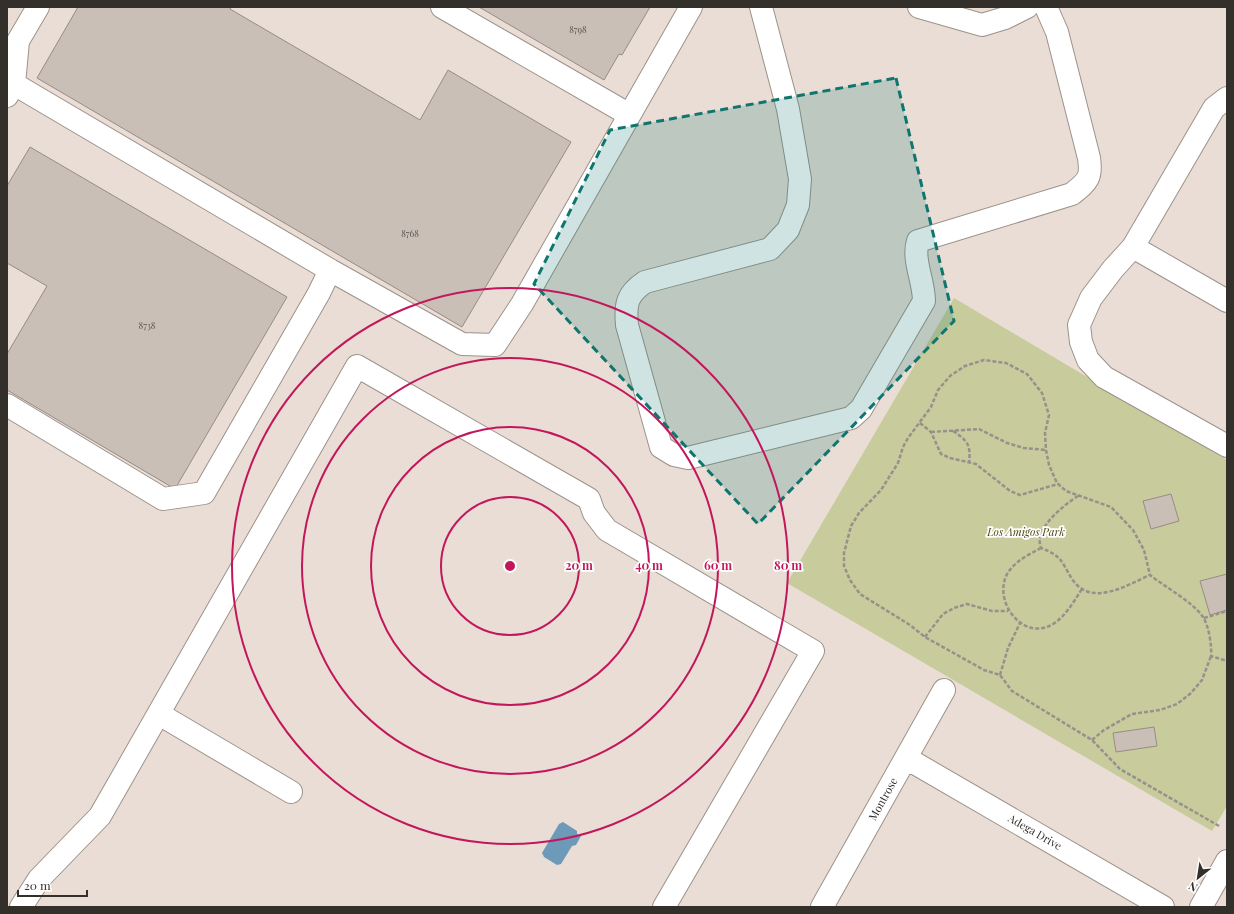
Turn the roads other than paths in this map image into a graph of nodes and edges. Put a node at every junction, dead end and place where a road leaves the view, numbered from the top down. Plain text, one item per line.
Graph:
1 (38, 7) edge
2 (442, 7) edge
3 (690, 7) edge
4 (761, 7) edge
5 (919, 7) edge
6 (1028, 7) edge
7 (1046, 7) edge
8 (10, 90) edge
9 (1227, 98) edge
10 (628, 114) junction
11 (1133, 247) junction
12 (330, 270) junction
13 (1227, 301) edge
14 (7, 405) edge
15 (1227, 446) edge
16 (944, 690) dead end
17 (159, 714) junction
18 (906, 758) junction
19 (291, 792) dead end
20 (1227, 861) edge
21 (21, 907) edge
22 (664, 907) edge
23 (822, 907) edge
24 (1163, 907) edge
25 (1201, 907) edge

1 - 8 street
2 - 10 street
3 - 10 street
4 - 7 street
5 - 6 street
8 - 12 street
9 - 11 street
10 - 12 street
11 - 13 street
11 - 15 street
12 - 14 street
16 - 18 street, Montrose
17 - 19 street
17 - 21 street
17 - 22 street
18 - 23 street, Montrose
18 - 24 street, Adega Drive
20 - 25 street

